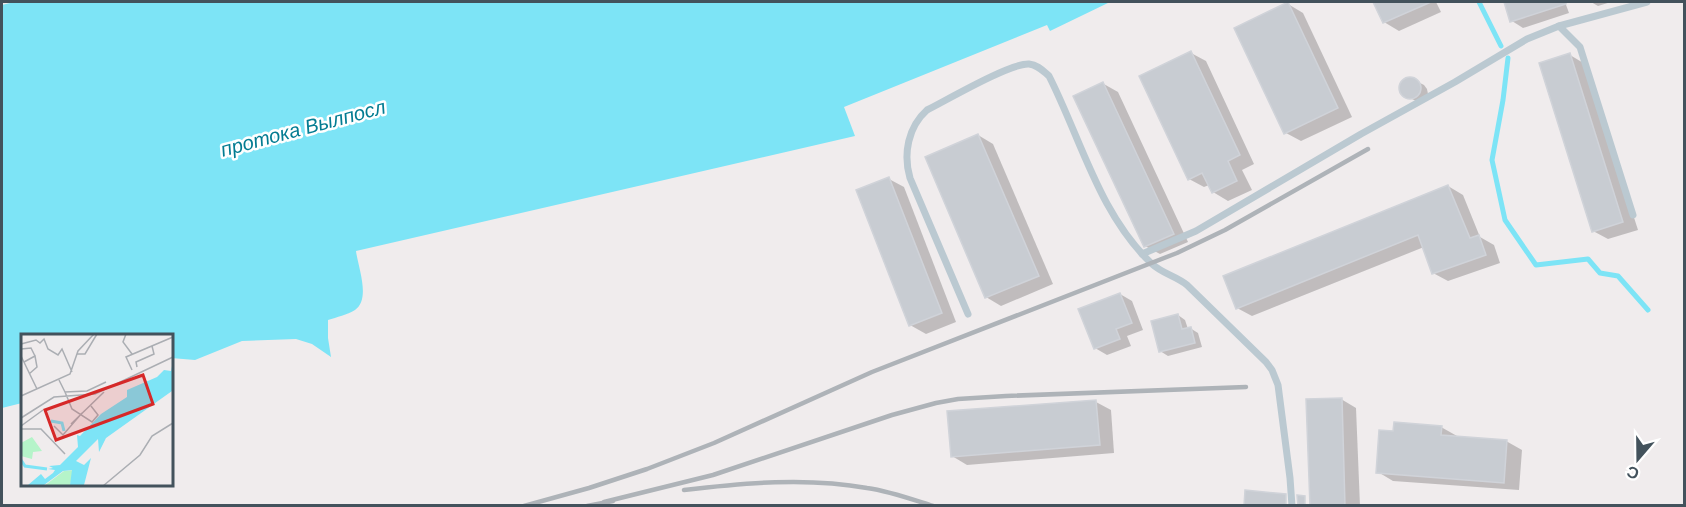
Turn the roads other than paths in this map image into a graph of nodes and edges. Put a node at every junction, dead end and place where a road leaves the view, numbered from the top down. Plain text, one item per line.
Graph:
1 (1647, 2) edge
2 (1559, 26) junction
3 (1633, 215) dead end
4 (1142, 254) junction
5 (968, 314) dead end
6 (1292, 506) edge

1 - 2 lane
2 - 3 lane
2 - 4 lane
4 - 5 lane
4 - 6 lane

